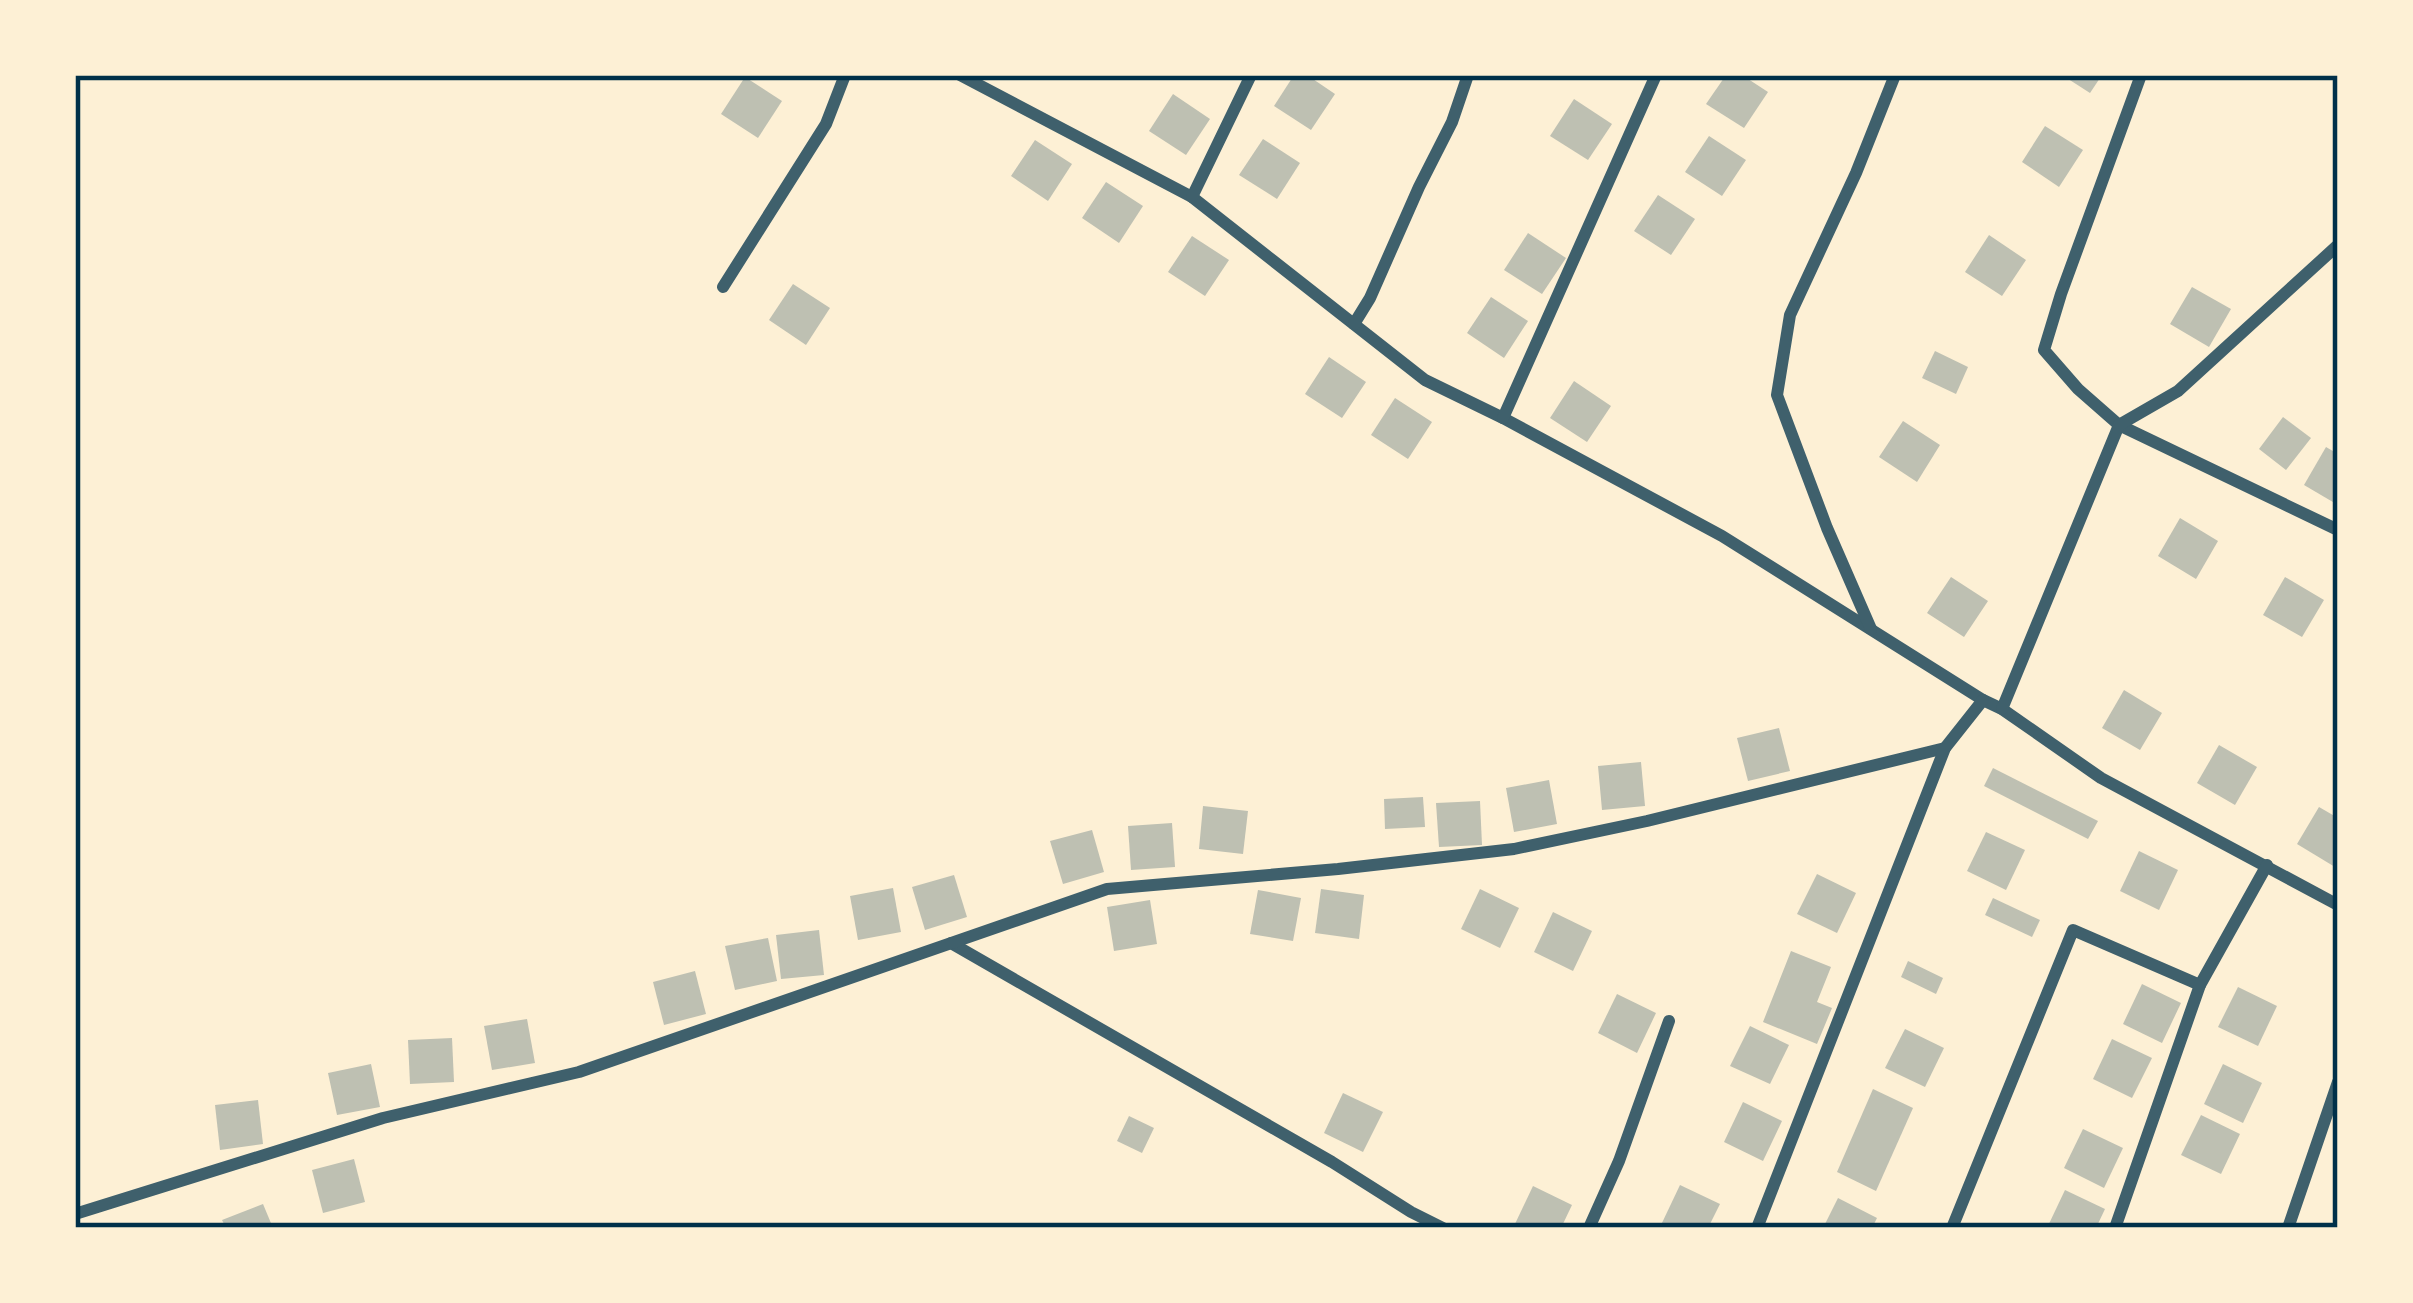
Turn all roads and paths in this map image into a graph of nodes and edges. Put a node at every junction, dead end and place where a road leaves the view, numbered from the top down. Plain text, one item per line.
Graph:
1 (844, 75) edge
2 (960, 75) edge
3 (1251, 75) edge
4 (1468, 75) edge
5 (1656, 75) edge
6 (1895, 75) edge
7 (2141, 75) edge
8 (1192, 197) junction
9 (2338, 244) edge
10 (723, 287) dead end
11 (1354, 324) junction
12 (1503, 418) junction
13 (2119, 425) junction
14 (2338, 530) edge
15 (1871, 630) junction
16 (1983, 700) junction
17 (2002, 709) junction
18 (1945, 748) junction
19 (2266, 865) junction
20 (2338, 905) edge
21 (951, 944) junction
22 (2200, 985) junction
23 (1669, 1021) dead end
24 (2338, 1082) edge
25 (1411, 1212) junction
26 (75, 1214) edge
27 (1404, 1228) edge
28 (1443, 1228) edge
29 (1589, 1228) edge
30 (1757, 1228) edge
31 (1952, 1228) edge
32 (2115, 1228) edge
33 (2288, 1228) edge

1 - 10 street
2 - 8 street
3 - 8 street
4 - 11 street
5 - 12 street
6 - 15 street
7 - 13 street
8 - 11 street
9 - 13 street
11 - 12 street
12 - 15 street
13 - 14 street
13 - 17 street
15 - 16 street
16 - 17 street
16 - 18 street
17 - 19 street
18 - 21 street
18 - 30 street
19 - 20 street
19 - 22 street
21 - 25 street
21 - 26 street
22 - 31 street
22 - 32 street
23 - 29 street
24 - 33 street
25 - 27 street
25 - 28 street

